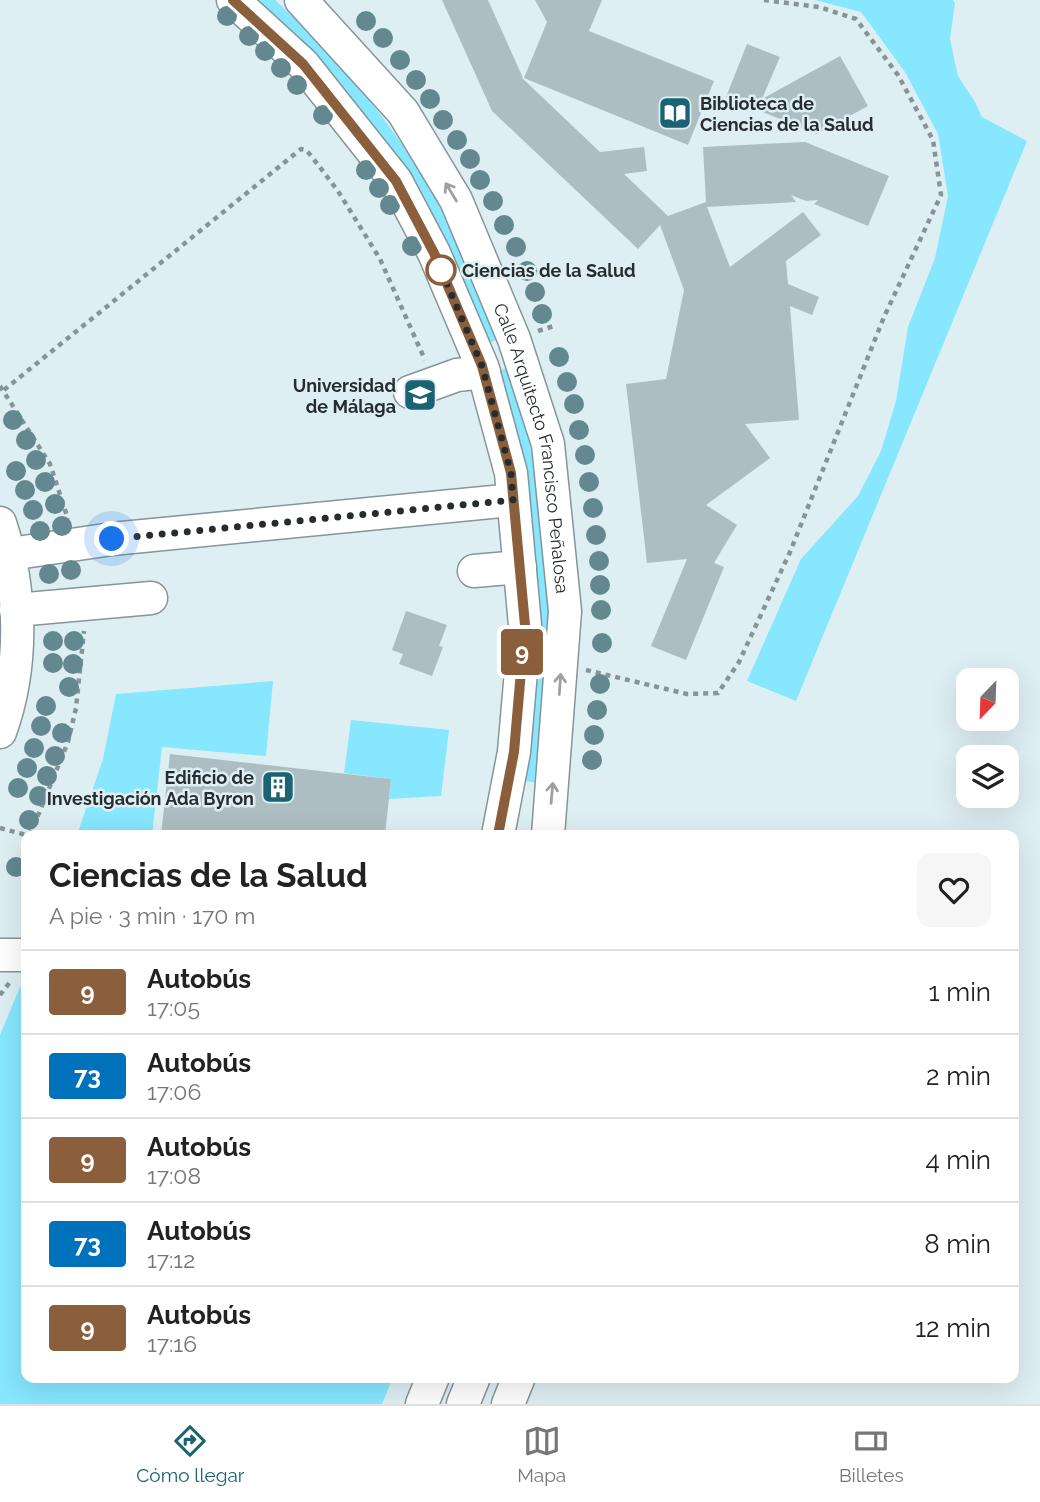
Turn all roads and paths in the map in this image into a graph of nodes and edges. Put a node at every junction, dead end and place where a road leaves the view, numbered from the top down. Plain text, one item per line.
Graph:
1 (233, 0) edge
2 (301, 0) edge
3 (764, 0) edge
4 (557, 325) dead end
5 (514, 339) junction
6 (428, 364) dead end
7 (484, 372) junction
8 (0, 386) edge
9 (410, 391) dead end
10 (513, 500) junction
11 (0, 523) edge
12 (10, 554) junction
13 (520, 567) junction
14 (474, 570) dead end
15 (151, 598) dead end
16 (16, 610) junction
17 (561, 664) junction
18 (0, 732) edge
19 (0, 828) edge
20 (499, 830) edge
21 (548, 830) edge
22 (21, 834) edge
23 (0, 955) edge
24 (21, 955) edge
25 (431, 1383) edge
26 (472, 1383) edge
27 (517, 1383) edge
28 (422, 1404) edge
29 (463, 1404) edge
30 (508, 1404) edge

1 - 7 street, Calle Arquitecto Francisco Peñalosa
5 -> 2 street, Calle Arquitecto Francisco Peñalosa
3 - 17 path
4 - 5 path
5 - 17 street, Calle Arquitecto Francisco Peñalosa
6 - 8 path
7 - 9 street
7 - 10 street, Calle Arquitecto Francisco Peñalosa
10 - 12 street
10 - 13 street, Calle Arquitecto Francisco Peñalosa
11 - 12 street
12 - 16 street
13 - 14 street
13 - 20 street, Calle Arquitecto Francisco Peñalosa
15 - 16 street
16 - 18 street
21 -> 17 street, Calle Arquitecto Francisco Peñalosa
19 - 22 path
23 - 24 street
25 - 28 street
26 - 29 street
27 - 30 street

